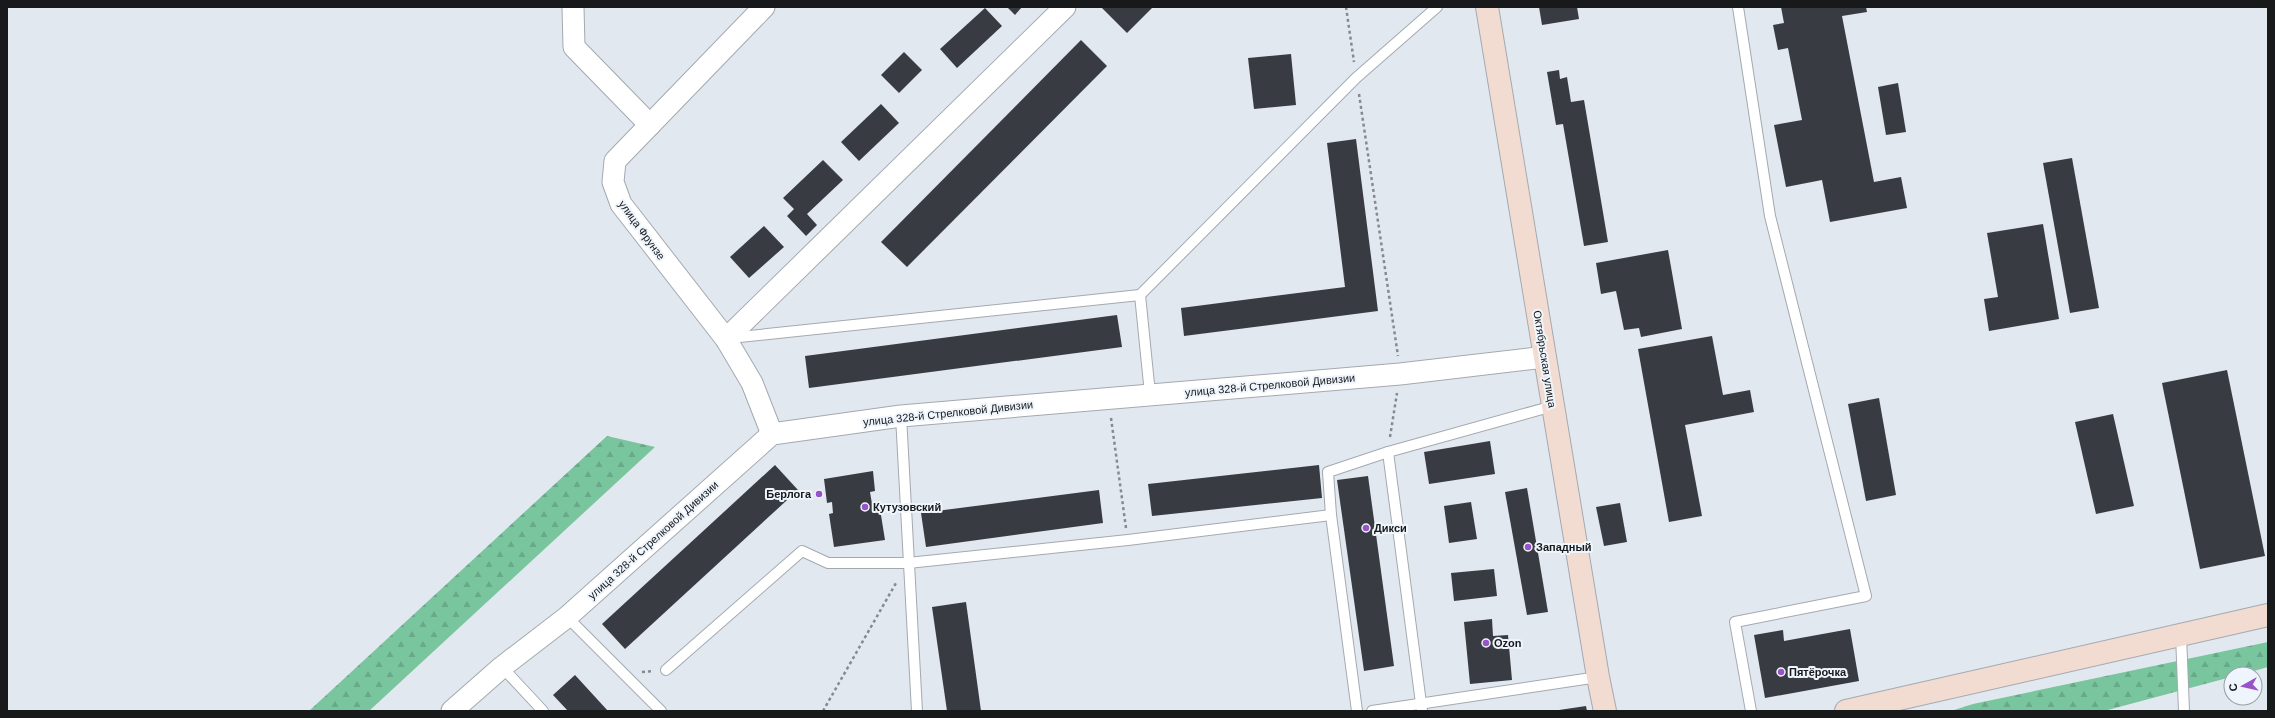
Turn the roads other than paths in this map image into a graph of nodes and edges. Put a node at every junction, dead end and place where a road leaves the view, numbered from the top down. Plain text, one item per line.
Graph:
1 (573, 7) edge
2 (764, 7) edge
3 (1065, 7) edge
4 (1437, 7) edge
5 (1486, 7) edge
6 (1738, 7) edge
7 (650, 125) junction
8 (1140, 295) junction
9 (726, 339) junction
10 (1545, 357) junction
11 (1150, 394) junction
12 (1553, 406) junction
13 (901, 416) junction
14 (772, 434) junction
15 (1388, 452) junction
16 (1331, 515) junction
17 (908, 564) junction
18 (2268, 615) edge
19 (567, 616) junction
20 (2181, 635) junction
21 (502, 667) junction
22 (666, 670) road end
23 (1598, 677) junction
24 (1422, 707) edge
25 (452, 711) edge
26 (542, 711) edge
27 (661, 711) edge
28 (917, 711) edge
29 (1357, 711) edge
30 (1372, 711) edge
31 (1605, 711) edge
32 (1751, 711) edge
33 (1846, 711) edge
34 (2184, 711) edge

1 - 7 street
2 - 7 street, улица Фрунзе
3 - 9 street
4 - 8 lane
5 - 10 main road, Октябрьская улица
6 - 32 lane
7 - 9 street, улица Фрунзе
8 - 9 lane
8 - 11 lane
9 - 14 street, улица Фрунзе
10 - 11 street, улица 328-й Стрелковой Дивизии
10 - 12 main road, Октябрьская улица
11 - 13 street, улица 328-й Стрелковой Дивизии
12 - 15 lane
12 - 23 main road, Октябрьская улица
13 - 14 street, улица 328-й Стрелковой Дивизии
13 - 17 lane
14 - 19 street, улица 328-й Стрелковой Дивизии
15 - 16 lane
15 - 24 lane
16 - 17 lane
16 - 29 lane
17 - 22 lane
17 - 28 lane
18 - 20 main road
19 - 21 street, улица 328-й Стрелковой Дивизии
19 - 27 lane
20 - 33 main road
20 - 34 lane
21 - 25 street, улица 328-й Стрелковой Дивизии
21 - 26 lane
23 - 24 lane
23 - 31 main road, Октябрьская улица
24 - 30 lane

